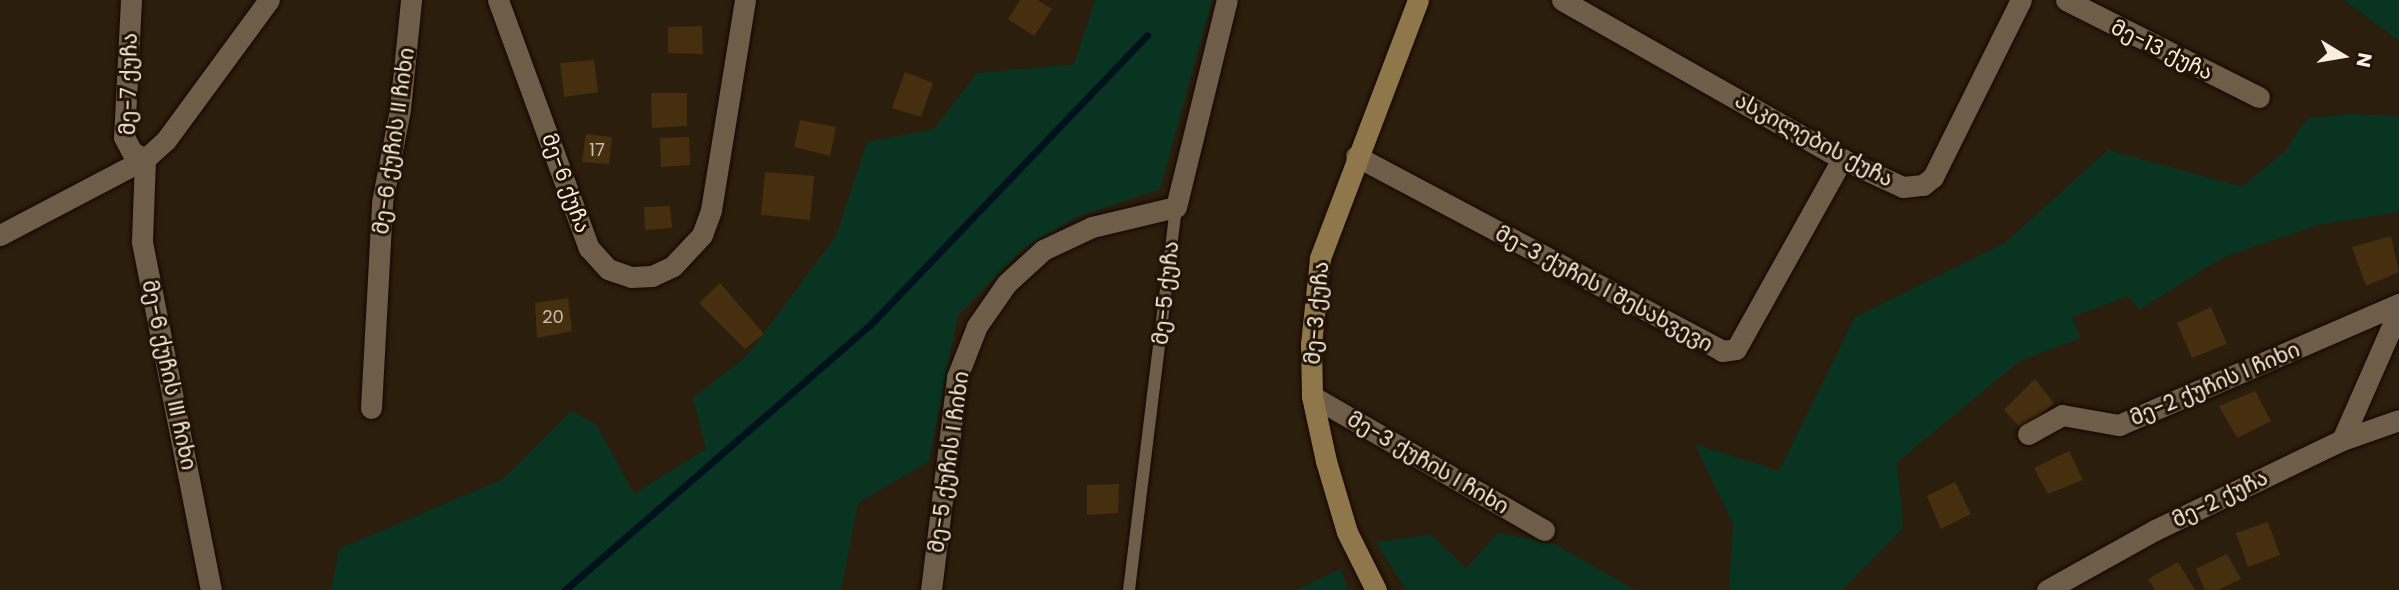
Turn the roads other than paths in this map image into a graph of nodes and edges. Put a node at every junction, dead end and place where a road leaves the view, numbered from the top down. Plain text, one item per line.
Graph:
1 (131, 0) edge
2 (269, 0) edge
3 (411, 0) edge
4 (745, 0) edge
5 (1227, 0) edge
6 (1418, 0) edge
7 (1562, 0) edge
8 (2021, 0) edge
9 (2066, 0) edge
10 (505, 7) edge
11 (2259, 97) dead end
12 (1356, 156) junction
13 (145, 159) junction
14 (1842, 159) junction
15 (1176, 207) junction
16 (0, 235) edge
17 (2399, 304) edge
18 (2399, 310) edge
19 (1312, 396) junction
20 (372, 408) dead end
21 (2399, 420) edge
22 (2028, 435) dead end
23 (2342, 440) junction
24 (1544, 530) dead end
25 (211, 590) edge
26 (931, 590) edge
27 (1129, 590) edge
28 (1376, 590) edge
29 (2047, 590) edge

1 - 13 street, მე-7 ქუჩა
2 - 13 street
3 - 20 street, მე-6 ქუჩის II ჩიხი
4 - 10 street, მე-6 ქუჩა
5 - 15 street, მე-5 ქუჩა
6 - 12 street, მე-3 ქუჩა
7 - 14 street, ასკილების ქუჩა
8 - 14 street, ასკილების ქუჩა
9 - 11 street, მე-13 ქუჩა
12 - 14 street, მე-3 ქუჩის I შესახვევი
12 - 19 street, მე-3 ქუჩა
13 - 16 street
13 - 25 street, მე-6 ქუჩის III ჩიხი
15 - 26 street, მე-5 ქუჩის I ჩიხი
15 - 27 lane, მე-5 ქუჩა
17 - 22 street, მე-2 ქუჩის I ჩიხი
18 - 23 street
19 - 24 street, მე-3 ქუჩის I ჩიხი
19 - 28 street, მე-3 ქუჩა
21 - 23 street, მე-2 ქუჩა
23 - 29 street, მე-2 ქუჩა

